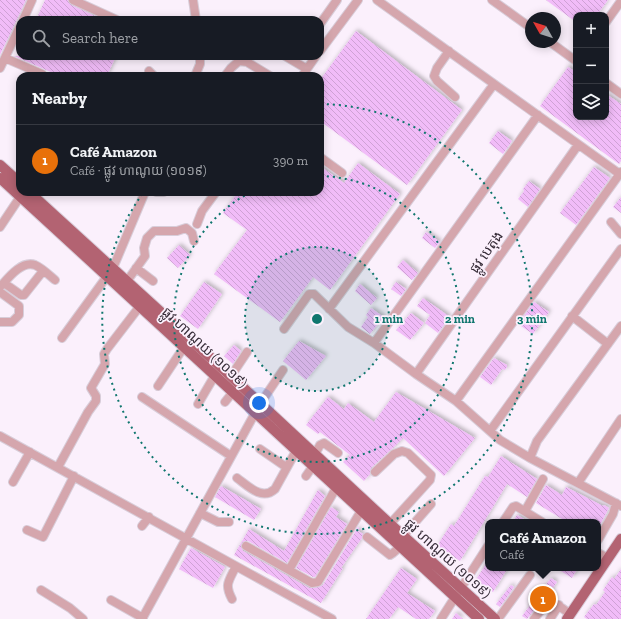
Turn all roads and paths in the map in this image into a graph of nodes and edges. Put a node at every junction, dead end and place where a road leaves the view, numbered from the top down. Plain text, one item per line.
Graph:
1 (32, 0) edge
2 (73, 0) edge
3 (184, 0) edge
4 (338, 0) edge
5 (358, 0) edge
6 (377, 0) edge
7 (492, 0) edge
8 (621, 1) edge
9 (193, 2) edge
10 (25, 16) edge
11 (108, 16) edge
12 (195, 16) edge
13 (609, 18) edge
14 (324, 19) edge
15 (525, 24) edge
16 (16, 35) edge
17 (324, 46) edge
18 (558, 48) edge
19 (449, 51) junction
20 (5, 58) junction
21 (573, 59) edge
22 (200, 60) edge
23 (296, 60) edge
24 (313, 60) edge
25 (0, 68) edge
26 (37, 72) edge
27 (197, 72) edge
28 (228, 72) edge
29 (263, 72) edge
30 (303, 72) edge
31 (305, 72) edge
32 (494, 84) junction
33 (607, 84) edge
34 (621, 94) edge
35 (454, 98) dead end
36 (538, 115) junction
37 (578, 145) junction
38 (324, 160) edge
39 (342, 173) dead end
40 (620, 174) edge
41 (2, 177) edge
42 (16, 182) edge
43 (16, 187) edge
44 (23, 196) edge
45 (27, 196) edge
46 (143, 196) edge
47 (213, 196) edge
48 (611, 222) dead end
49 (197, 224) dead end
50 (0, 227) edge
51 (621, 234) edge
52 (194, 241) dead end
53 (621, 249) edge
54 (136, 268) junction
55 (44, 271) junction
56 (109, 272) junction
57 (55, 280) dead end
58 (127, 281) junction
59 (153, 281) dead end
60 (2, 285) edge
61 (0, 292) edge
62 (140, 306) junction
63 (329, 309) junction
64 (572, 316) junction
65 (0, 322) edge
66 (621, 326) edge
67 (284, 329) dead end
68 (62, 338) dead end
69 (374, 343) junction
70 (608, 344) junction
71 (184, 347) junction
72 (247, 352) dead end
73 (283, 370) dead end
74 (218, 371) junction
75 (416, 374) junction
76 (230, 376) junction
77 (158, 386) dead end
78 (233, 392) junction
79 (142, 397) dead end
80 (456, 401) junction
81 (225, 402) dead end
82 (198, 404) dead end
83 (258, 408) junction
84 (621, 419) edge
85 (490, 431) junction
86 (0, 436) edge
87 (260, 449) dead end
88 (296, 450) junction
89 (30, 452) junction
90 (338, 453) dead end
91 (315, 454) junction
92 (231, 456) junction
93 (530, 458) junction
94 (313, 466) junction
95 (58, 467) junction
96 (286, 467) junction
97 (375, 472) dead end
98 (74, 476) junction
99 (306, 476) dead end
100 (236, 478) dead end
101 (543, 479) dead end
102 (13, 482) dead end
103 (578, 482) junction
104 (336, 488) junction
105 (431, 504) dead end
106 (618, 505) edge
107 (361, 511) junction
108 (525, 511) junction
109 (200, 513) junction
110 (149, 517) junction
111 (505, 519) edge
112 (537, 519) edge
113 (229, 522) dead end
114 (390, 524) junction
115 (142, 526) dead end
116 (27, 530) dead end
117 (601, 535) edge
118 (403, 536) junction
119 (367, 537) dead end
120 (186, 539) junction
121 (621, 539) edge
122 (246, 546) dead end
123 (400, 547) junction
124 (485, 551) edge
125 (601, 554) edge
126 (608, 558) junction
127 (601, 565) edge
128 (236, 566) junction
129 (289, 570) junction
130 (597, 571) edge
131 (530, 575) dead end
132 (41, 590) dead end
133 (458, 593) junction
134 (232, 599) dead end
135 (111, 600) dead end
136 (559, 606) junction
137 (568, 616) edge
138 (142, 618) edge
139 (83, 619) edge
140 (332, 619) edge
141 (441, 619) edge
142 (479, 619) edge
143 (494, 619) edge
144 (498, 619) edge
145 (534, 619) edge
146 (550, 619) edge

1 - 10 street
2 - 11 street
3 - 9 street
4 - 14 street
5 - 17 street
6 - 19 street
7 - 15 street
8 - 13 street
9 - 12 street
16 - 20 street
18 - 21 street
19 - 32 street
19 - 35 street
20 - 25 street
20 - 26 street
22 - 27 street
23 - 30 street
24 - 31 street
28 - 29 street
32 - 36 street
32 - 63 street
33 - 34 street
36 - 37 street
36 - 69 street
37 - 40 street
37 - 75 street, ផ្លូវ បេតុង
38 - 39 street
40 - 80 street
41 - 42 main road, ផ្លូវ ហាណូយ (១០១៩)
41 - 43 main road, ផ្លូវ ហាណូយ (១០១៩)
44 - 50 street
45 - 56 main road, ផ្លូវ ហាណូយ (១០១៩)
46 - 56 street
47 - 49 street
48 - 51 street
52 - 54 street
53 - 64 street
54 - 58 street
54 - 59 street
55 - 57 street
55 - 60 street
55 - 60 street
56 - 58 main road, ផ្លូវ ហាណូយ (១០១៩)
56 - 62 main road, ផ្លូវ ហាណូយ (១០១៩)
56 - 68 street
58 - 74 main road, ផ្លូវ ហាណូយ (១០១៩)
61 - 65 street
62 - 71 main road, ផ្លូវ ហាណូយ (១០១៩)
62 - 95 street
63 - 67 street
63 - 69 street
64 - 70 street
64 - 85 street
66 - 70 street
69 - 75 street
70 - 93 street
71 - 74 main road, ផ្លូវ ហាណូយ (១០១៩)
71 - 77 street
72 - 76 street
73 - 83 street
74 - 76 main road, ផ្លូវ ហាណូយ (១០១៩)
74 - 78 main road, ផ្លូវ ហាណូយ (១០១៩)
74 - 82 street
75 - 80 street
76 - 83 main road, ផ្លូវ ហាណូយ (១០១៩)
78 - 81 street
78 - 83 main road, ផ្លូវ ហាណូយ (១០១៩)
79 - 92 street
80 - 85 street
83 - 88 main road, ផ្លូវ ហាណូយ (១០១៩)
83 - 91 main road, ផ្លូវ ហាណូយ (១០១៩)
83 - 92 street
84 - 103 street
85 - 93 street
86 - 89 street
87 - 96 street
88 - 94 main road, ផ្លូវ ហាណូយ (១០១៩)
88 - 96 street
89 - 95 street
89 - 102 street
90 - 91 street
91 - 114 main road, ផ្លូវ ហាណូយ (១០១៩)
92 - 109 street
93 - 103 street
94 - 99 street
94 - 104 main road, ផ្លូវ ហាណូយ (១០១៩)
95 - 98 street
96 - 100 street
97 - 114 street
98 - 110 street
98 - 116 street
101 - 108 street
103 - 106 street
104 - 107 main road, ផ្លូវ ហាណូយ (១០១៩)
104 - 129 street
105 - 118 street
106 - 117 street
107 - 123 main road, ផ្លូវ ហាណូយ (១០១៩)
107 - 129 street
108 - 111 street
108 - 112 street
109 - 113 street
109 - 120 street
110 - 115 street
110 - 120 street
114 - 118 main road, ផ្លូវ ហាណូយ (១០១៩)
118 - 133 main road, ផ្លូវ ហាណូយ (១០១៩)
119 - 123 street
120 - 128 street
120 - 138 street
121 - 126 main road
122 - 129 street
123 - 133 main road, ផ្លូវ ហាណូយ (១០១៩)
124 - 133 street
125 - 126 street
126 - 127 main road
128 - 134 street
128 - 140 street
130 - 137 main road
131 - 144 street
132 - 139 street
133 - 141 street
133 - 142 main road, ផ្លូវ ហាណូយ (១០១៩)
133 - 143 main road, ផ្លូវ ហាណូយ (១០១៩)
135 - 138 street
136 - 137 street
136 - 145 street
136 - 146 street

